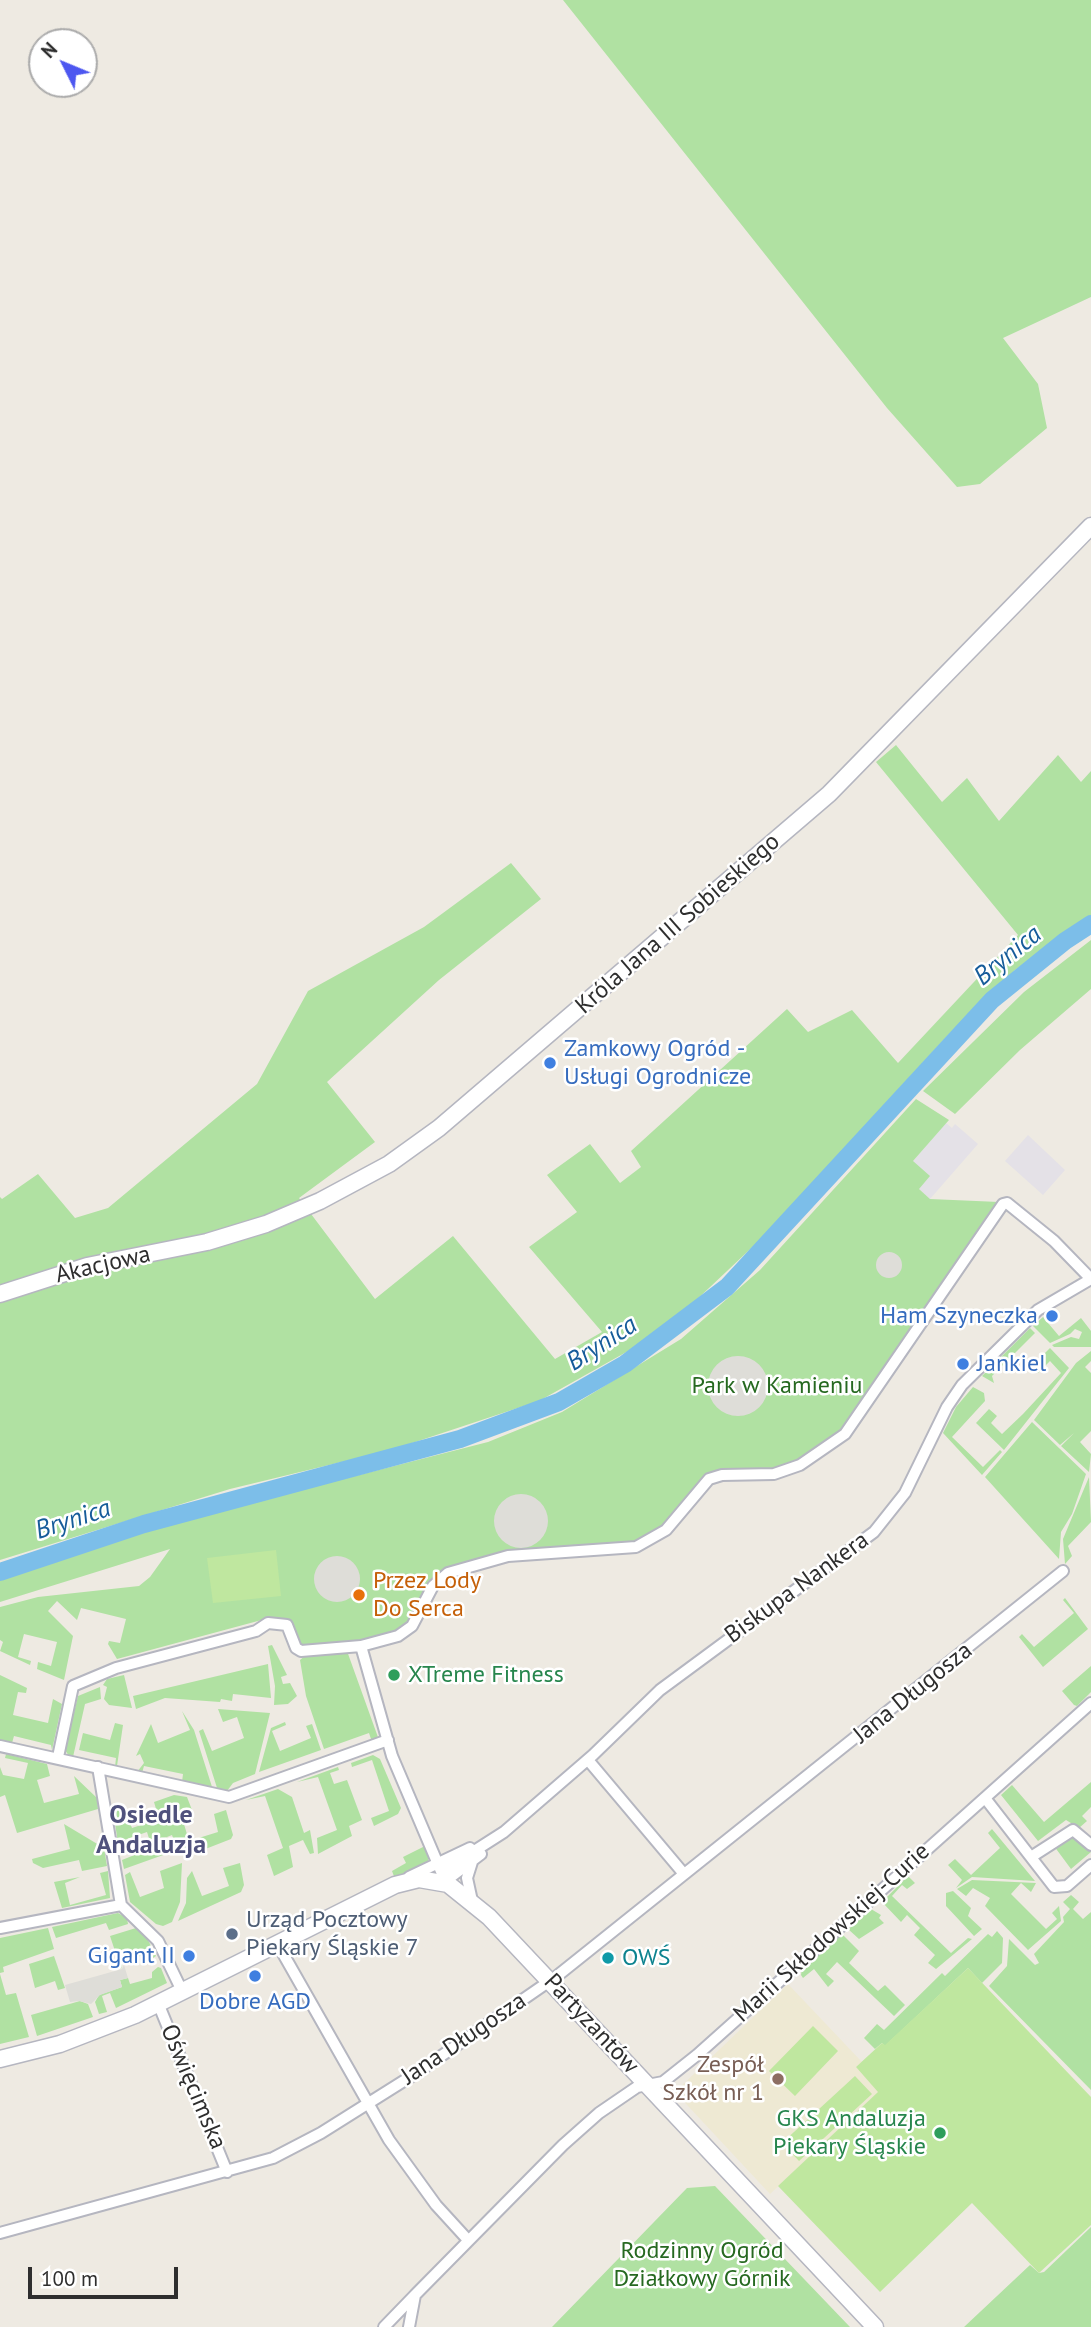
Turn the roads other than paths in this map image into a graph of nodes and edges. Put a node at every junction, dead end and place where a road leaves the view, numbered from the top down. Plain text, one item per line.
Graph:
1 (1091, 526) edge
2 (207, 1242) joint
3 (1091, 1279) edge
4 (0, 1294) edge
5 (1063, 1571) dead end
6 (361, 1646) junction
7 (1091, 1703) edge
8 (388, 1740) junction
9 (0, 1746) edge
10 (58, 1757) junction
11 (588, 1760) junction
12 (98, 1767) junction
13 (985, 1798) junction
14 (492, 1840) junction
15 (1091, 1845) edge
16 (1031, 1857) junction
17 (472, 1862) junction
18 (1091, 1865) edge
19 (442, 1872) junction
20 (684, 1874) junction
21 (472, 1900) junction
22 (121, 1905) junction
23 (0, 1928) edge
24 (277, 1943) junction
25 (550, 1981) junction
26 (182, 1991) junction
27 (158, 2003) junction
28 (0, 2059) edge
29 (647, 2085) junction
30 (367, 2104) junction
31 (227, 2172) junction
32 (0, 2233) edge
33 (468, 2240) junction
34 (415, 2295) junction
35 (384, 2327) edge
36 (409, 2327) edge
37 (875, 2327) edge

1 - 2 street, Króla Jana III Sobieskiego
2 - 4 street, Akacjowa
3 - 6 street
3 - 11 street, Biskupa Nankera
5 - 20 street, Jana Długosza
6 - 8 street
6 - 10 street
7 - 13 street, Marii Skłodowskiej-Curie
8 - 12 street
8 - 19 street
9 - 10 street
10 - 12 street
11 - 14 street, Biskupa Nankera
11 - 20 street
12 - 22 street
13 - 16 street
13 - 29 street, Marii Skłodowskiej-Curie
14 - 17 street, Biskupa Nankera
14 - 19 street, Biskupa Nankera
15 - 16 street
16 - 18 street
17 - 19 street, Biskupa Nankera
17 - 21 street
19 - 21 street, Partyzantów
19 - 24 street, Oświęcimska
20 - 25 street, Jana Długosza
21 - 25 street, Partyzantów
22 - 23 street
22 - 26 street
24 - 26 street, Oświęcimska
24 - 30 street
25 - 29 street, Partyzantów
25 - 30 street, Jana Długosza
26 - 27 street, Oświęcimska
27 - 28 street, Oświęcimska
27 - 31 street, Oświęcimska
29 - 33 street, Marii Skłodowskiej-Curie
29 - 37 street, Partyzantów
30 - 31 street, Jana Długosza
30 - 33 street
31 - 32 street, Jana Długosza
33 - 34 street, Marii Skłodowskiej-Curie
34 - 35 street, Marii Skłodowskiej-Curie
34 - 36 street

